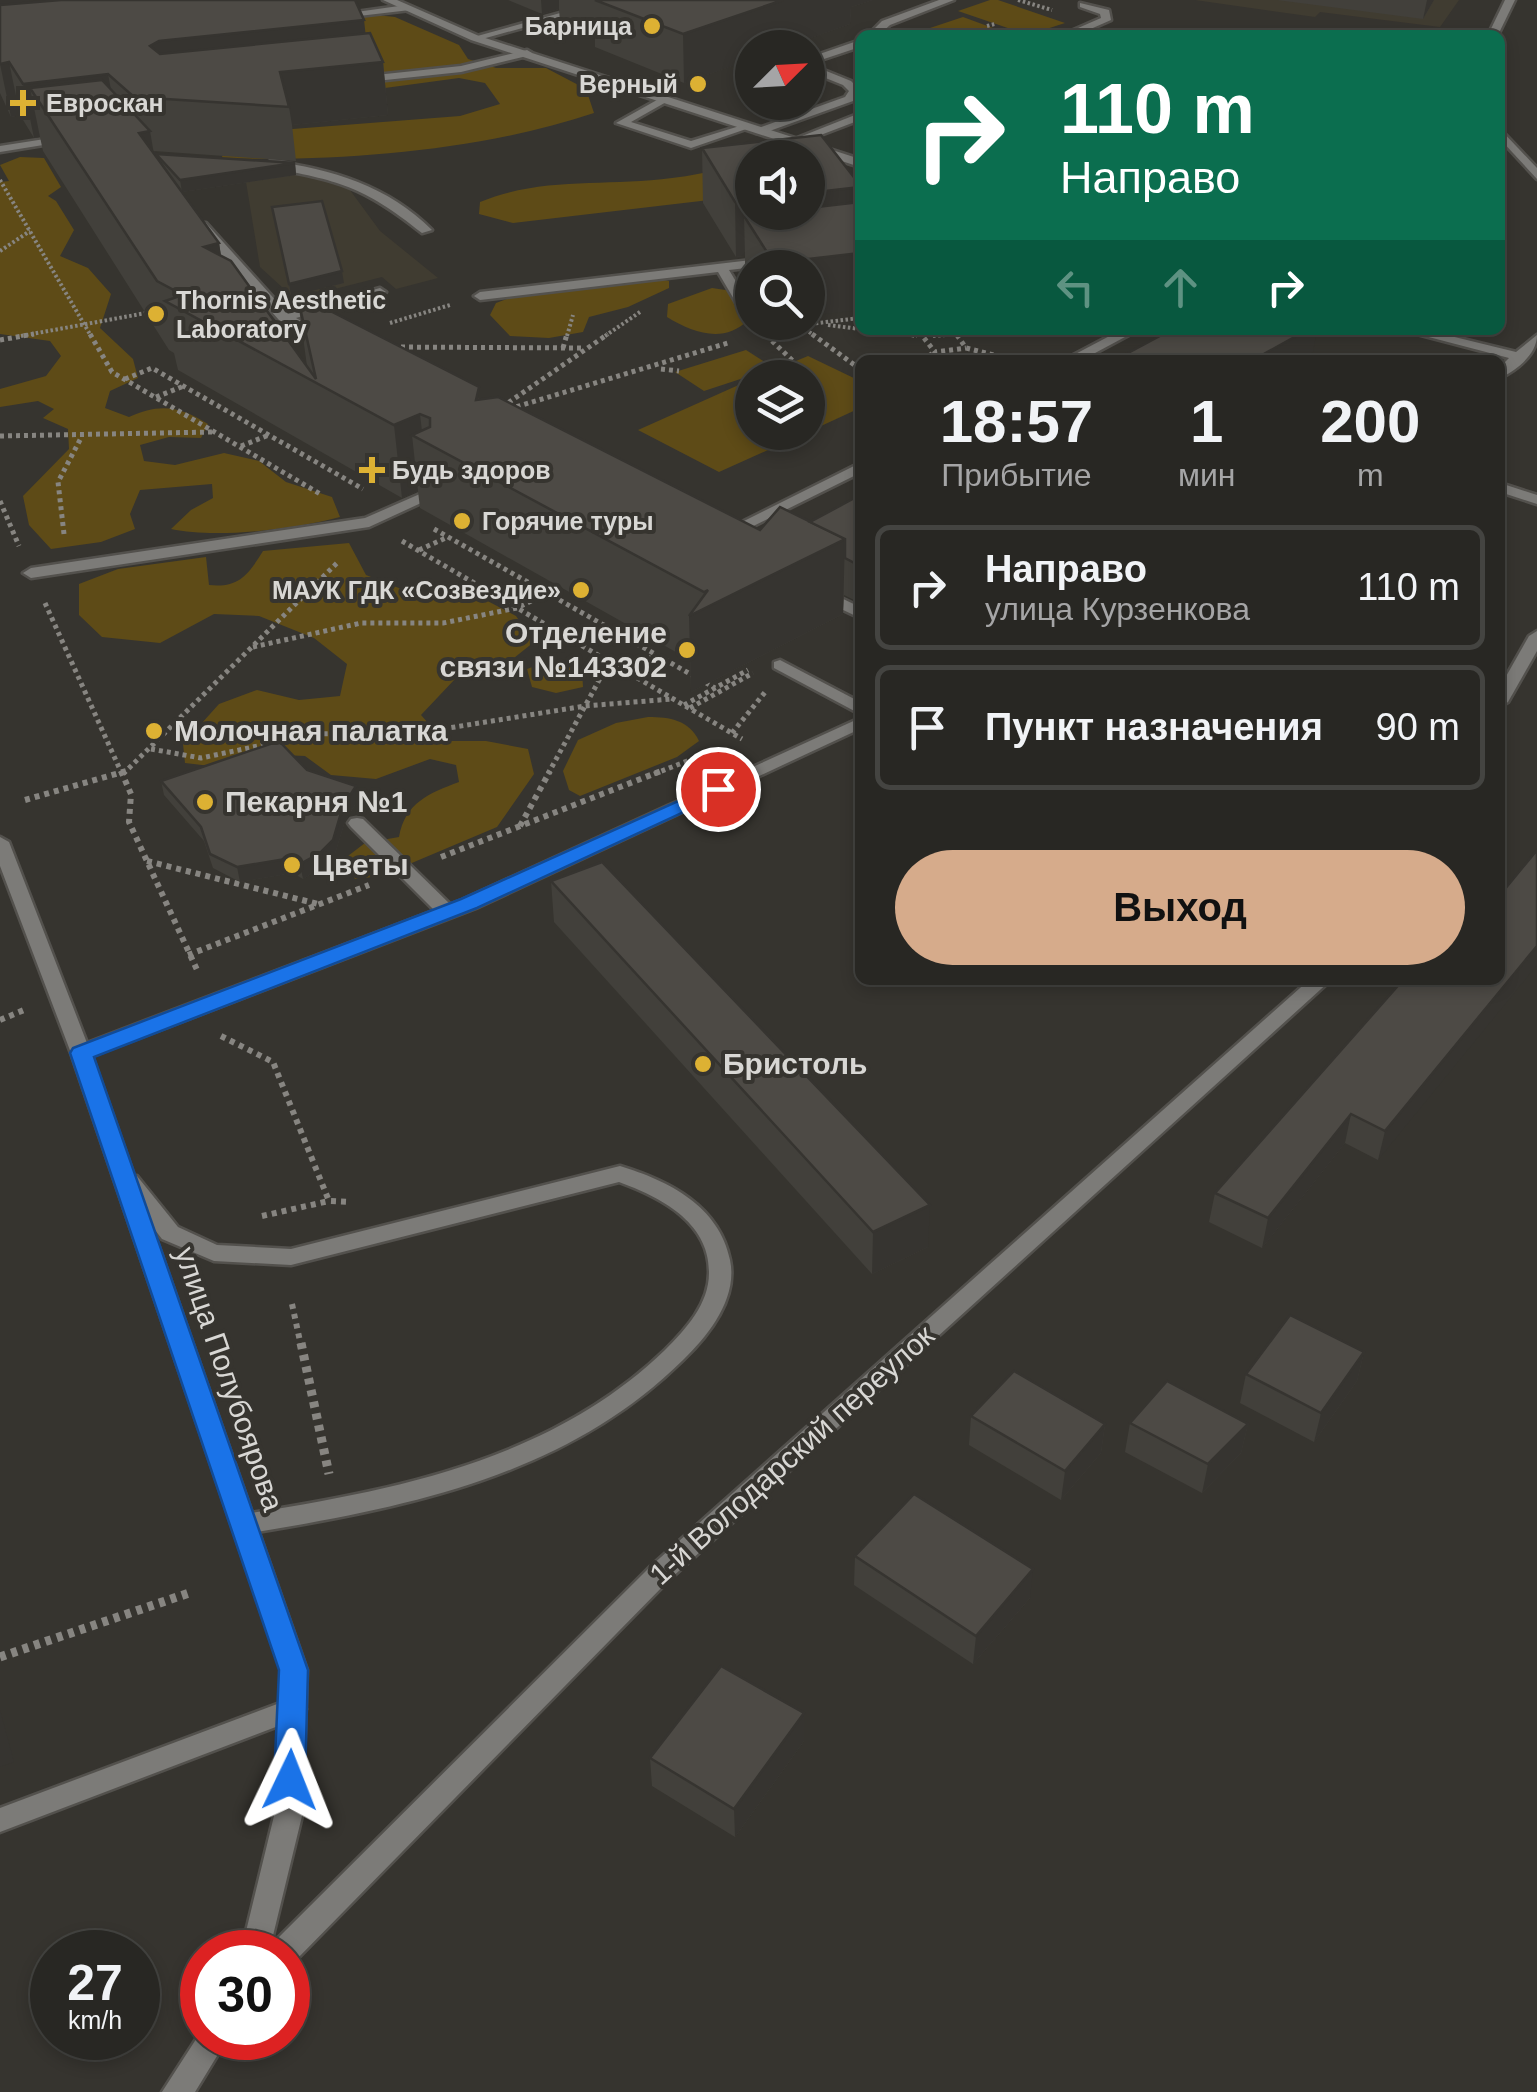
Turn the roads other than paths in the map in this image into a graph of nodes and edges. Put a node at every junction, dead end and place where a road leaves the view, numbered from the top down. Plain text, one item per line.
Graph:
1 (388, 0) edge
2 (618, 0) edge
3 (949, 0) edge
4 (1510, 0) edge
5 (1084, 5) dead end
6 (406, 8) junction
7 (323, 17) edge
8 (878, 30) edge
9 (1080, 30) edge
10 (1495, 30) edge
11 (475, 38) junction
12 (855, 46) edge
13 (528, 53) junction
14 (825, 57) edge
15 (825, 72) edge
16 (349, 81) edge
17 (664, 99) junction
18 (825, 108) edge
19 (855, 118) edge
20 (792, 120) edge
21 (746, 127) junction
22 (760, 132) junction
23 (88, 135) edge
24 (1505, 139) edge
25 (786, 140) edge
26 (798, 140) edge
27 (0, 149) edge
28 (825, 152) edge
29 (855, 161) edge
30 (260, 164) edge
31 (1537, 175) edge
32 (192, 215) edge
33 (426, 230) dead end
34 (735, 266) edge
35 (721, 268) junction
36 (735, 290) edge
37 (380, 292) dead end
38 (480, 296) dead end
39 (284, 316) junction
40 (1121, 335) edge
41 (1429, 335) edge
42 (1537, 339) edge
43 (352, 352) edge
44 (1081, 355) edge
45 (1520, 357) junction
46 (1505, 370) edge
47 (855, 469) edge
48 (1505, 489) edge
49 (429, 494) edge
50 (1537, 500) edge
51 (730, 547) edge
52 (31, 573) road end
53 (809, 587) edge
54 (855, 610) edge
55 (1537, 636) edge
56 (783, 666) road end
57 (1505, 693) edge
58 (855, 706) edge
59 (855, 725) edge
60 (357, 823) dead end
61 (0, 842) edge
62 (447, 912) junction
63 (1315, 985) edge
64 (81, 1053) junction
65 (118, 1163) junction
66 (245, 1524) junction
67 (292, 1709) junction
68 (0, 1820) edge
69 (260, 1930) edge
70 (306, 1930) edge
71 (199, 2060) edge
72 (177, 2092) edge

1 - 6 street
2 - 11 street
3 - 8 street
4 - 10 street
5 - 9 street
6 - 7 street
6 - 11 street
11 - 13 street
12 - 14 street
13 - 16 street
13 - 17 street
15 - 18 street
17 - 21 street
17 - 21 street
19 - 26 street
20 - 22 street
21 - 22 street
22 - 25 street
23 - 27 street
24 - 31 street
28 - 29 street
30 - 33 street
32 - 39 street
34 - 35 street
35 - 36 street
35 - 38 street
37 - 39 street
39 - 43 street
40 - 44 street
41 - 45 street
42 - 45 street
45 - 46 street
47 - 51 street
48 - 50 street
49 - 52 street
53 - 54 street
55 - 57 street
56 - 58 street
59 - 62 street
60 - 62 street
61 - 64 street, улица Полубоярова
62 - 64 street
63 - 70 street, 1-й Володарский переулок
64 - 65 street, улица Полубоярова
65 - 66 street, улица Полубоярова
65 - 66 street
66 - 67 street, улица Полубоярова
67 - 68 street
67 - 69 street, улица Полубоярова
71 - 72 street

